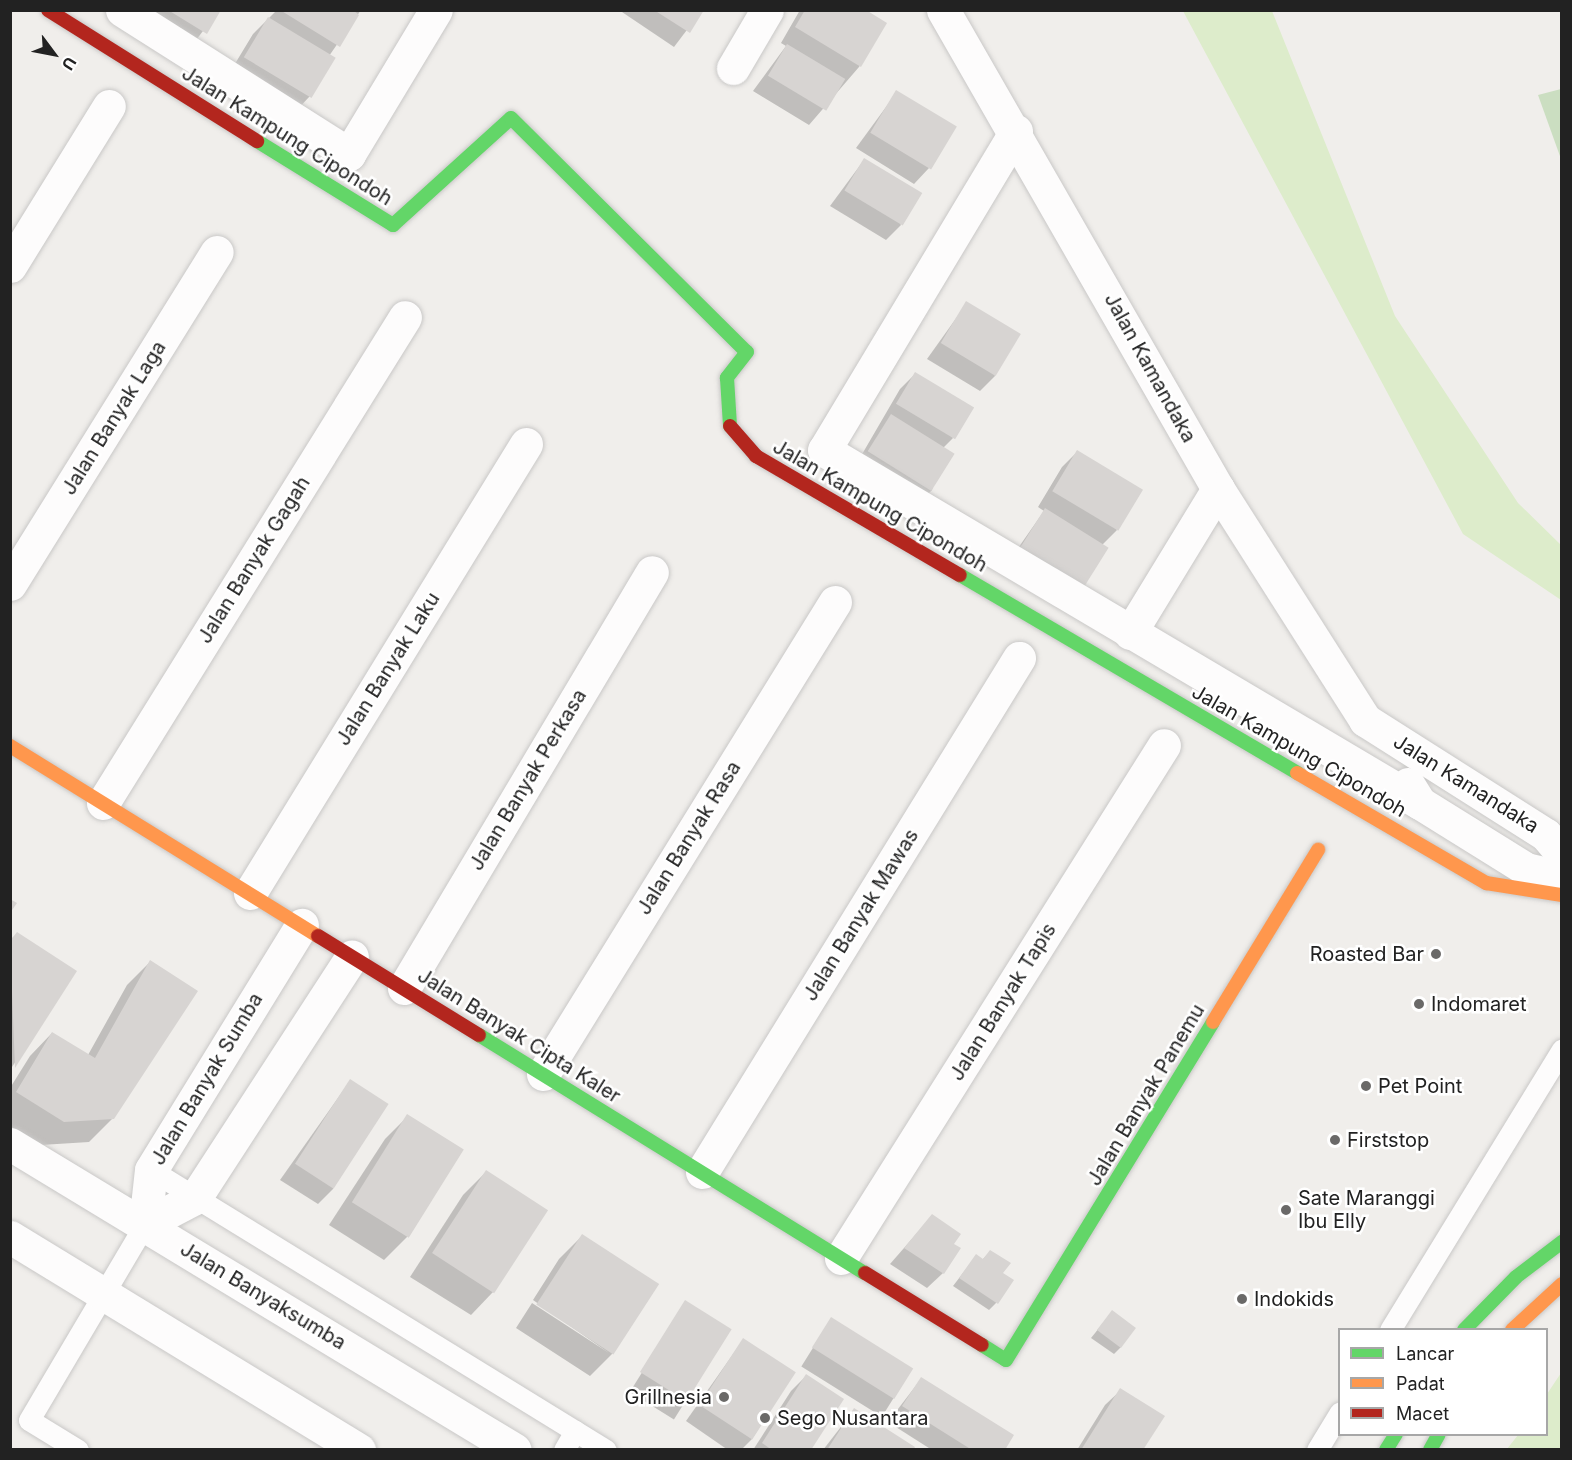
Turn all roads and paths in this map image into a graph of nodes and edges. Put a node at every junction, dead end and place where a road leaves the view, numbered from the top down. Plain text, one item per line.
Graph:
1 (48, 10) edge
2 (122, 10) edge
3 (436, 10) edge
4 (767, 10) edge
5 (943, 10) edge
6 (733, 68) dead end
7 (109, 106) dead end
8 (1016, 131) junction
9 (217, 252) dead end
10 (10, 266) edge
11 (405, 317) dead end
12 (526, 444) dead end
13 (1218, 489) junction
14 (652, 572) dead end
15 (10, 584) edge
16 (834, 602) dead end
17 (1130, 633) junction
18 (1019, 658) dead end
19 (1365, 720) junction
20 (1164, 745) dead end
21 (10, 746) edge
22 (1420, 802) junction
23 (103, 803) junction
24 (1318, 850) dead end
25 (1562, 854) edge
26 (1562, 877) edge
27 (250, 893) junction
28 (1562, 895) edge
29 (302, 925) junction
30 (352, 956) junction
31 (404, 988) junction
32 (1562, 1049) edge
33 (543, 1074) junction
34 (10, 1144) edge
35 (151, 1170) junction
36 (702, 1172) junction
37 (195, 1198) junction
38 (145, 1224) junction
39 (10, 1238) edge
40 (1562, 1242) edge
41 (841, 1258) junction
42 (1562, 1284) edge
43 (103, 1294) junction
44 (1391, 1328) edge
45 (1465, 1328) edge
46 (1513, 1328) edge
47 (1006, 1360) joint
48 (1338, 1415) edge
49 (575, 1431) junction
50 (1395, 1436) edge
51 (1438, 1436) edge
52 (78, 1449) edge
53 (359, 1449) edge
54 (515, 1449) edge
55 (564, 1449) edge
56 (606, 1449) edge
57 (1317, 1449) edge
58 (1386, 1449) edge
59 (1430, 1449) edge

1 - 28 street, Jalan Kampung Cipondoh
2 - 3 street
4 - 6 street
5 - 8 street, Jalan Kamandaka
7 - 10 street
8 - 13 street, Jalan Kamandaka
8 - 17 street
9 - 15 street, Jalan Banyak Laga
11 - 23 street, Jalan Banyak Gagah
12 - 27 street, Jalan Banyak Laku
13 - 17 street
13 - 19 street, Jalan Kamandaka
14 - 31 street, Jalan Banyak Perkasa
16 - 33 street, Jalan Banyak Rasa
17 - 22 street
18 - 36 street, Jalan Banyak Mawas
19 - 22 street, Jalan Kamandaka
19 - 25 street, Jalan Kamandaka
20 - 41 street, Jalan Banyak Tapis
21 - 23 street, Jalan Banyak Cipta Kaler
22 - 26 street, Jalan Kamandaka
23 - 27 street, Jalan Banyak Cipta Kaler
24 - 47 street, Jalan Banyak Panemu
27 - 29 street, Jalan Banyak Cipta Kaler
29 - 30 street, Jalan Banyak Cipta Kaler
29 - 35 street, Jalan Banyak Sumba
30 - 31 street, Jalan Banyak Cipta Kaler
30 - 37 street
31 - 33 street, Jalan Banyak Cipta Kaler
32 - 44 lane
33 - 36 street, Jalan Banyak Cipta Kaler
34 - 38 street, Jalan Banyaksumba
35 - 37 lane
35 - 38 street, Jalan Banyak Sumba
36 - 41 street, Jalan Banyak Cipta Kaler
37 - 38 street
37 - 49 lane
38 - 43 lane
38 - 54 street, Jalan Banyaksumba
39 - 43 street
40 - 45 street
41 - 47 street, Jalan Banyak Cipta Kaler
42 - 46 street
43 - 52 lane
43 - 53 street
48 - 57 lane
49 - 55 lane
49 - 56 lane
50 - 58 street
51 - 59 street

